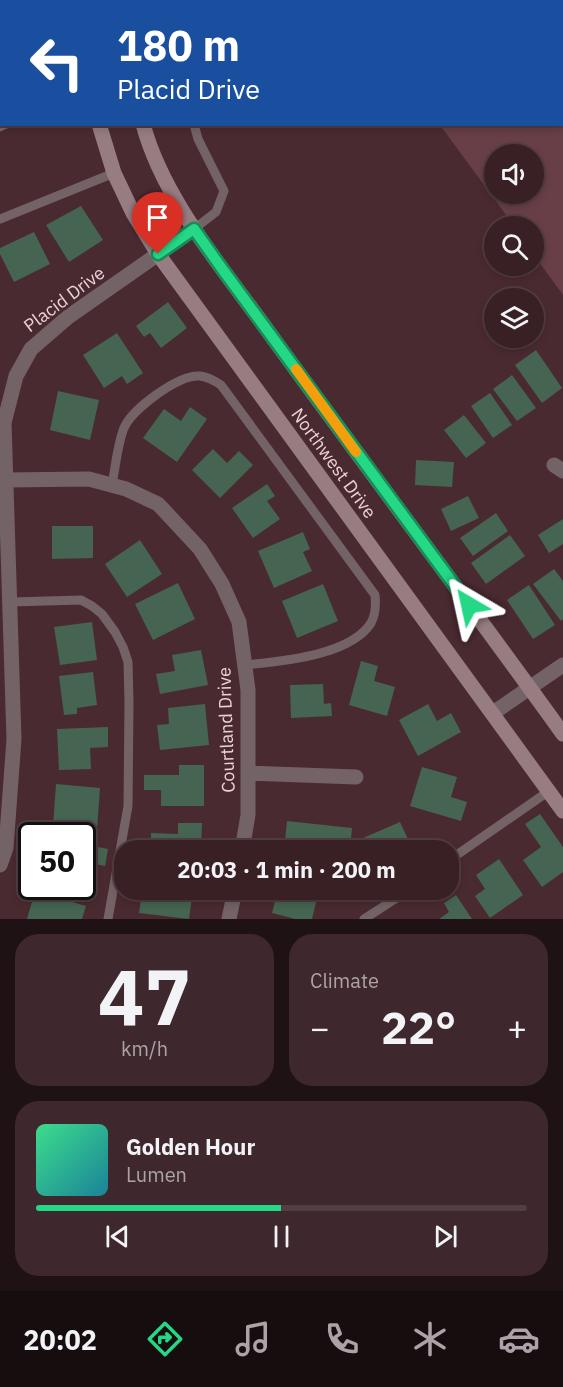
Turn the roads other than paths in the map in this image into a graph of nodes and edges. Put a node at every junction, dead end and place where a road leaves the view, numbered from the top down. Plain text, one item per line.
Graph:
1 (100, 126) edge
2 (144, 126) edge
3 (195, 126) edge
4 (114, 173) junction
5 (0, 219) edge
6 (194, 229) junction
7 (158, 254) junction
8 (6, 480) junction
9 (112, 485) junction
10 (11, 602) junction
11 (245, 665) junction
12 (563, 665) edge
13 (530, 688) junction
14 (493, 714) junction
15 (563, 734) edge
16 (248, 772) junction
17 (356, 777) dead end
18 (549, 791) junction
19 (563, 811) edge
20 (244, 840) edge
21 (459, 853) edge
22 (0, 865) edge
23 (233, 900) edge
24 (393, 900) edge
25 (108, 919) edge
26 (229, 919) edge
27 (364, 919) edge

1 - 4 main road, Northwest Drive
2 - 6 main road, Northwest Drive
3 - 6 lane
4 - 5 lane
4 - 7 main road, Northwest Drive
6 - 7 street, Placid Drive
6 - 13 main road, Northwest Drive
7 - 8 street, Placid Drive
7 - 14 main road, Northwest Drive
8 - 9 street, Courtland Drive
8 - 10 street, Placid Drive
9 - 11 street, Courtland Drive
9 - 11 lane
10 - 22 street, Placid Drive
10 - 25 lane
11 - 16 street, Courtland Drive
12 - 13 street
13 - 14 street
13 - 15 main road, Northwest Drive
14 - 18 main road, Northwest Drive
16 - 17 street
16 - 20 street, Courtland Drive
18 - 19 main road, Northwest Drive
18 - 21 lane
23 - 26 street
24 - 27 lane

